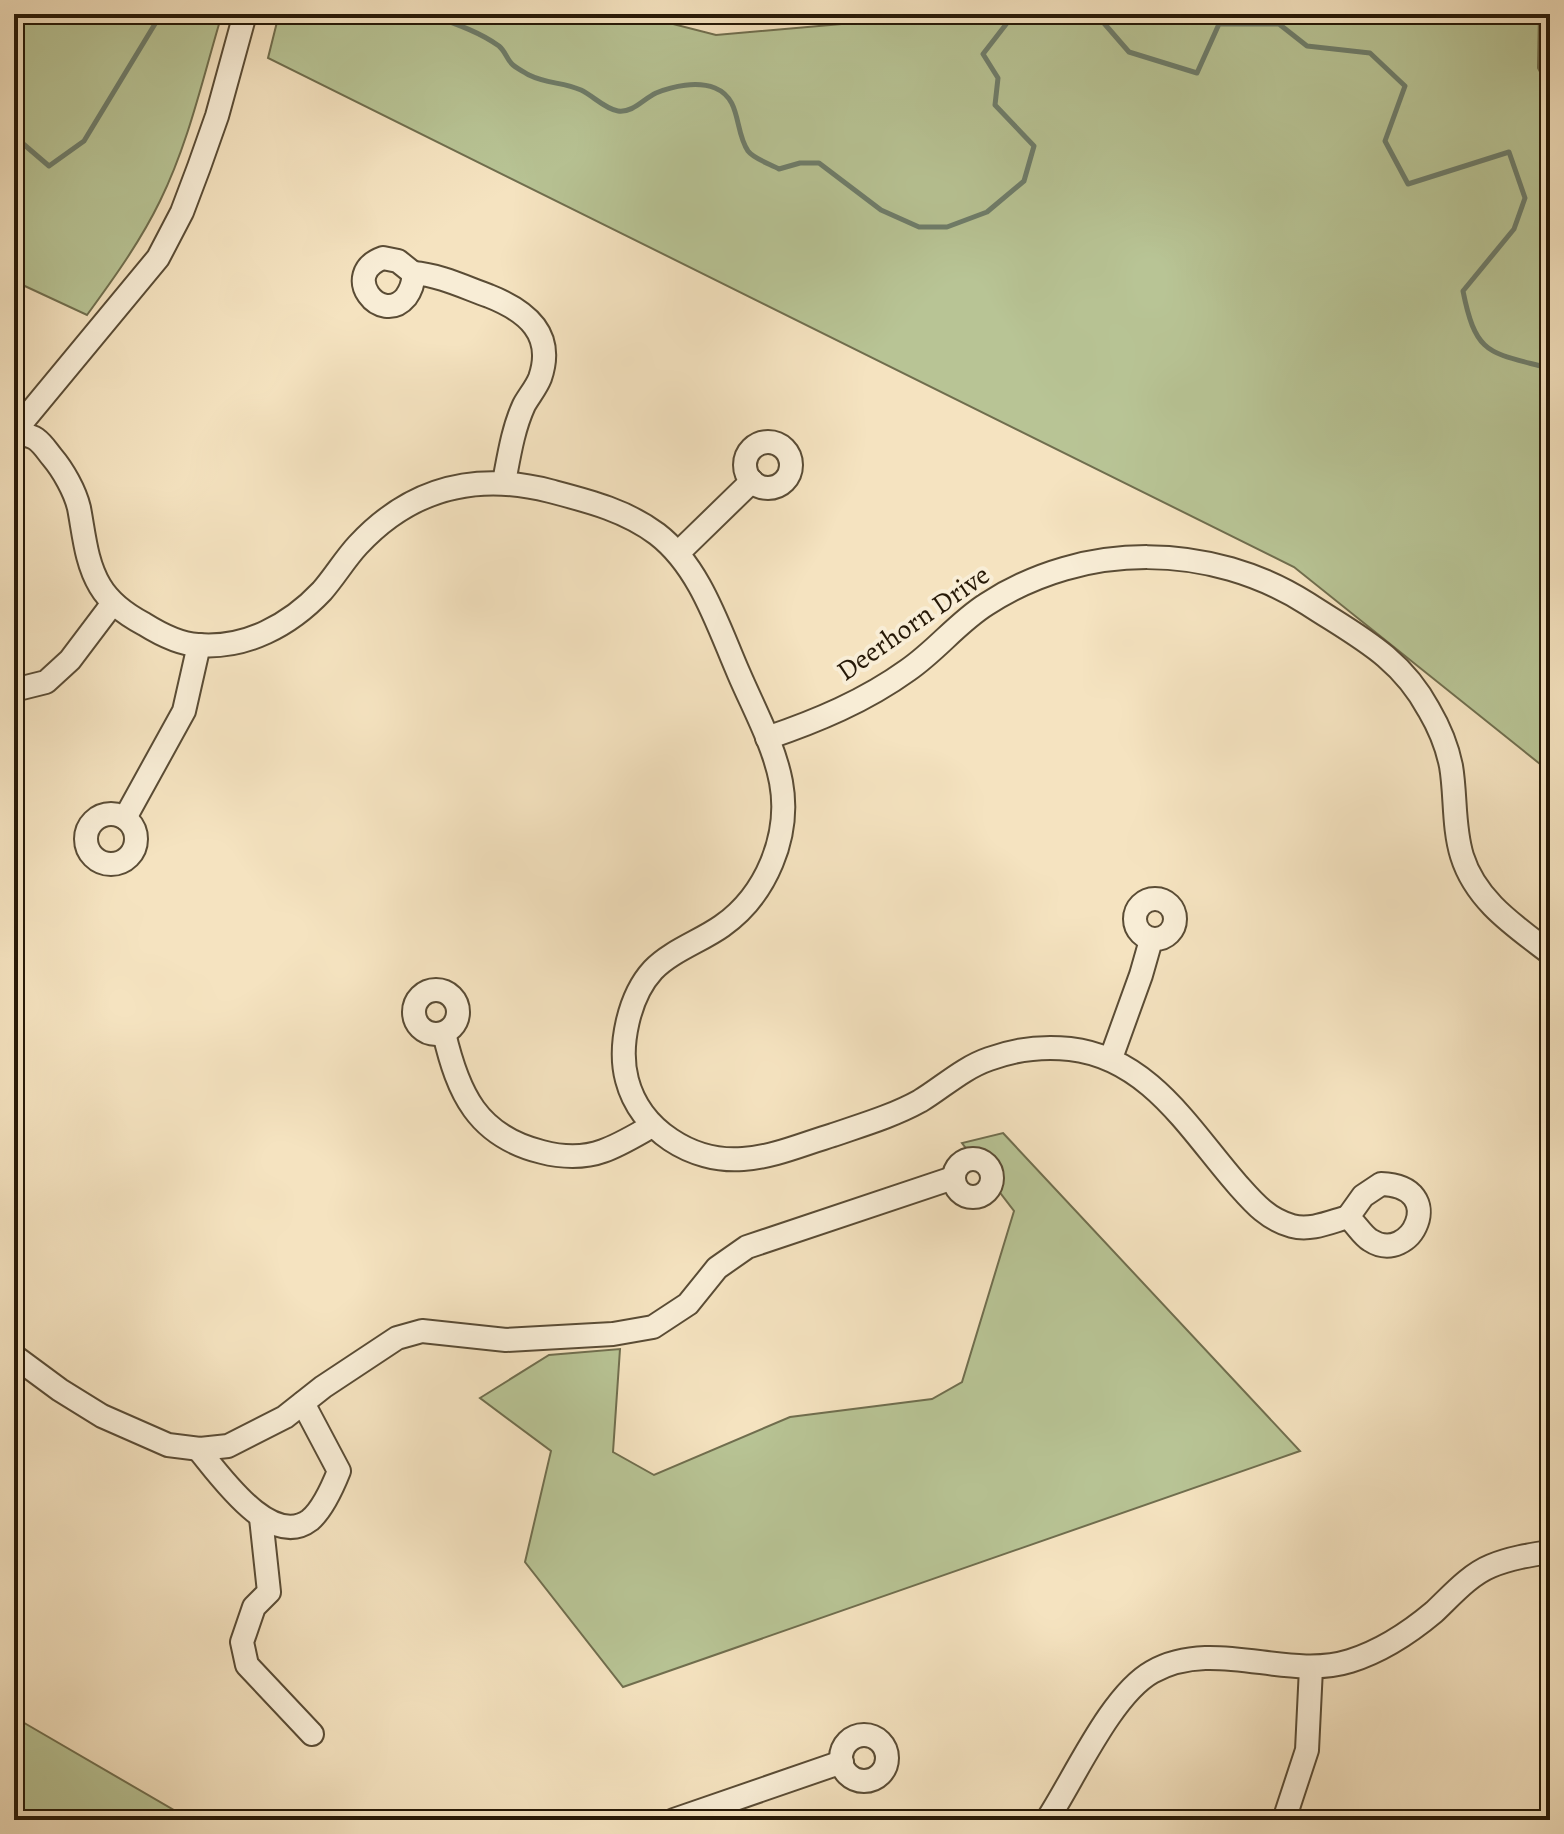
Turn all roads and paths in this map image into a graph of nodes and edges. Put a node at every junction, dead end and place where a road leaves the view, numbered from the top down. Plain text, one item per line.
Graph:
1 (245, 14) edge
2 (413, 273) dead end
3 (14, 432) edge
4 (752, 481) dead end
5 (504, 482) junction
6 (678, 553) junction
7 (113, 603) junction
8 (199, 645) junction
9 (14, 690) edge
10 (767, 738) junction
11 (125, 818) dead end
12 (1151, 940) dead end
13 (1550, 953) edge
14 (444, 1033) dead end
15 (1111, 1058) junction
16 (652, 1126) junction
17 (953, 1178) dead end
18 (1348, 1217) dead end
19 (14, 1356) edge
20 (303, 1403) junction
21 (198, 1449) junction
22 (261, 1518) junction
23 (1550, 1552) edge
24 (1311, 1668) junction
25 (312, 1734) dead end
26 (842, 1762) dead end
27 (674, 1820) edge
28 (1047, 1820) edge
29 (1284, 1820) edge

1 - 3 street
2 - 5 street
3 - 7 street
4 - 6 street
5 - 6 street
5 - 8 street
6 - 10 street
7 - 8 street
7 - 9 street
8 - 11 street
10 - 13 street, Deerhorn Drive
10 - 16 street
12 - 15 street
14 - 16 street
15 - 16 street
15 - 18 street
17 - 20 street
19 - 21 street
20 - 21 street
20 - 22 street
21 - 22 street
22 - 25 street
23 - 24 street
24 - 28 street
24 - 29 street
26 - 27 street

